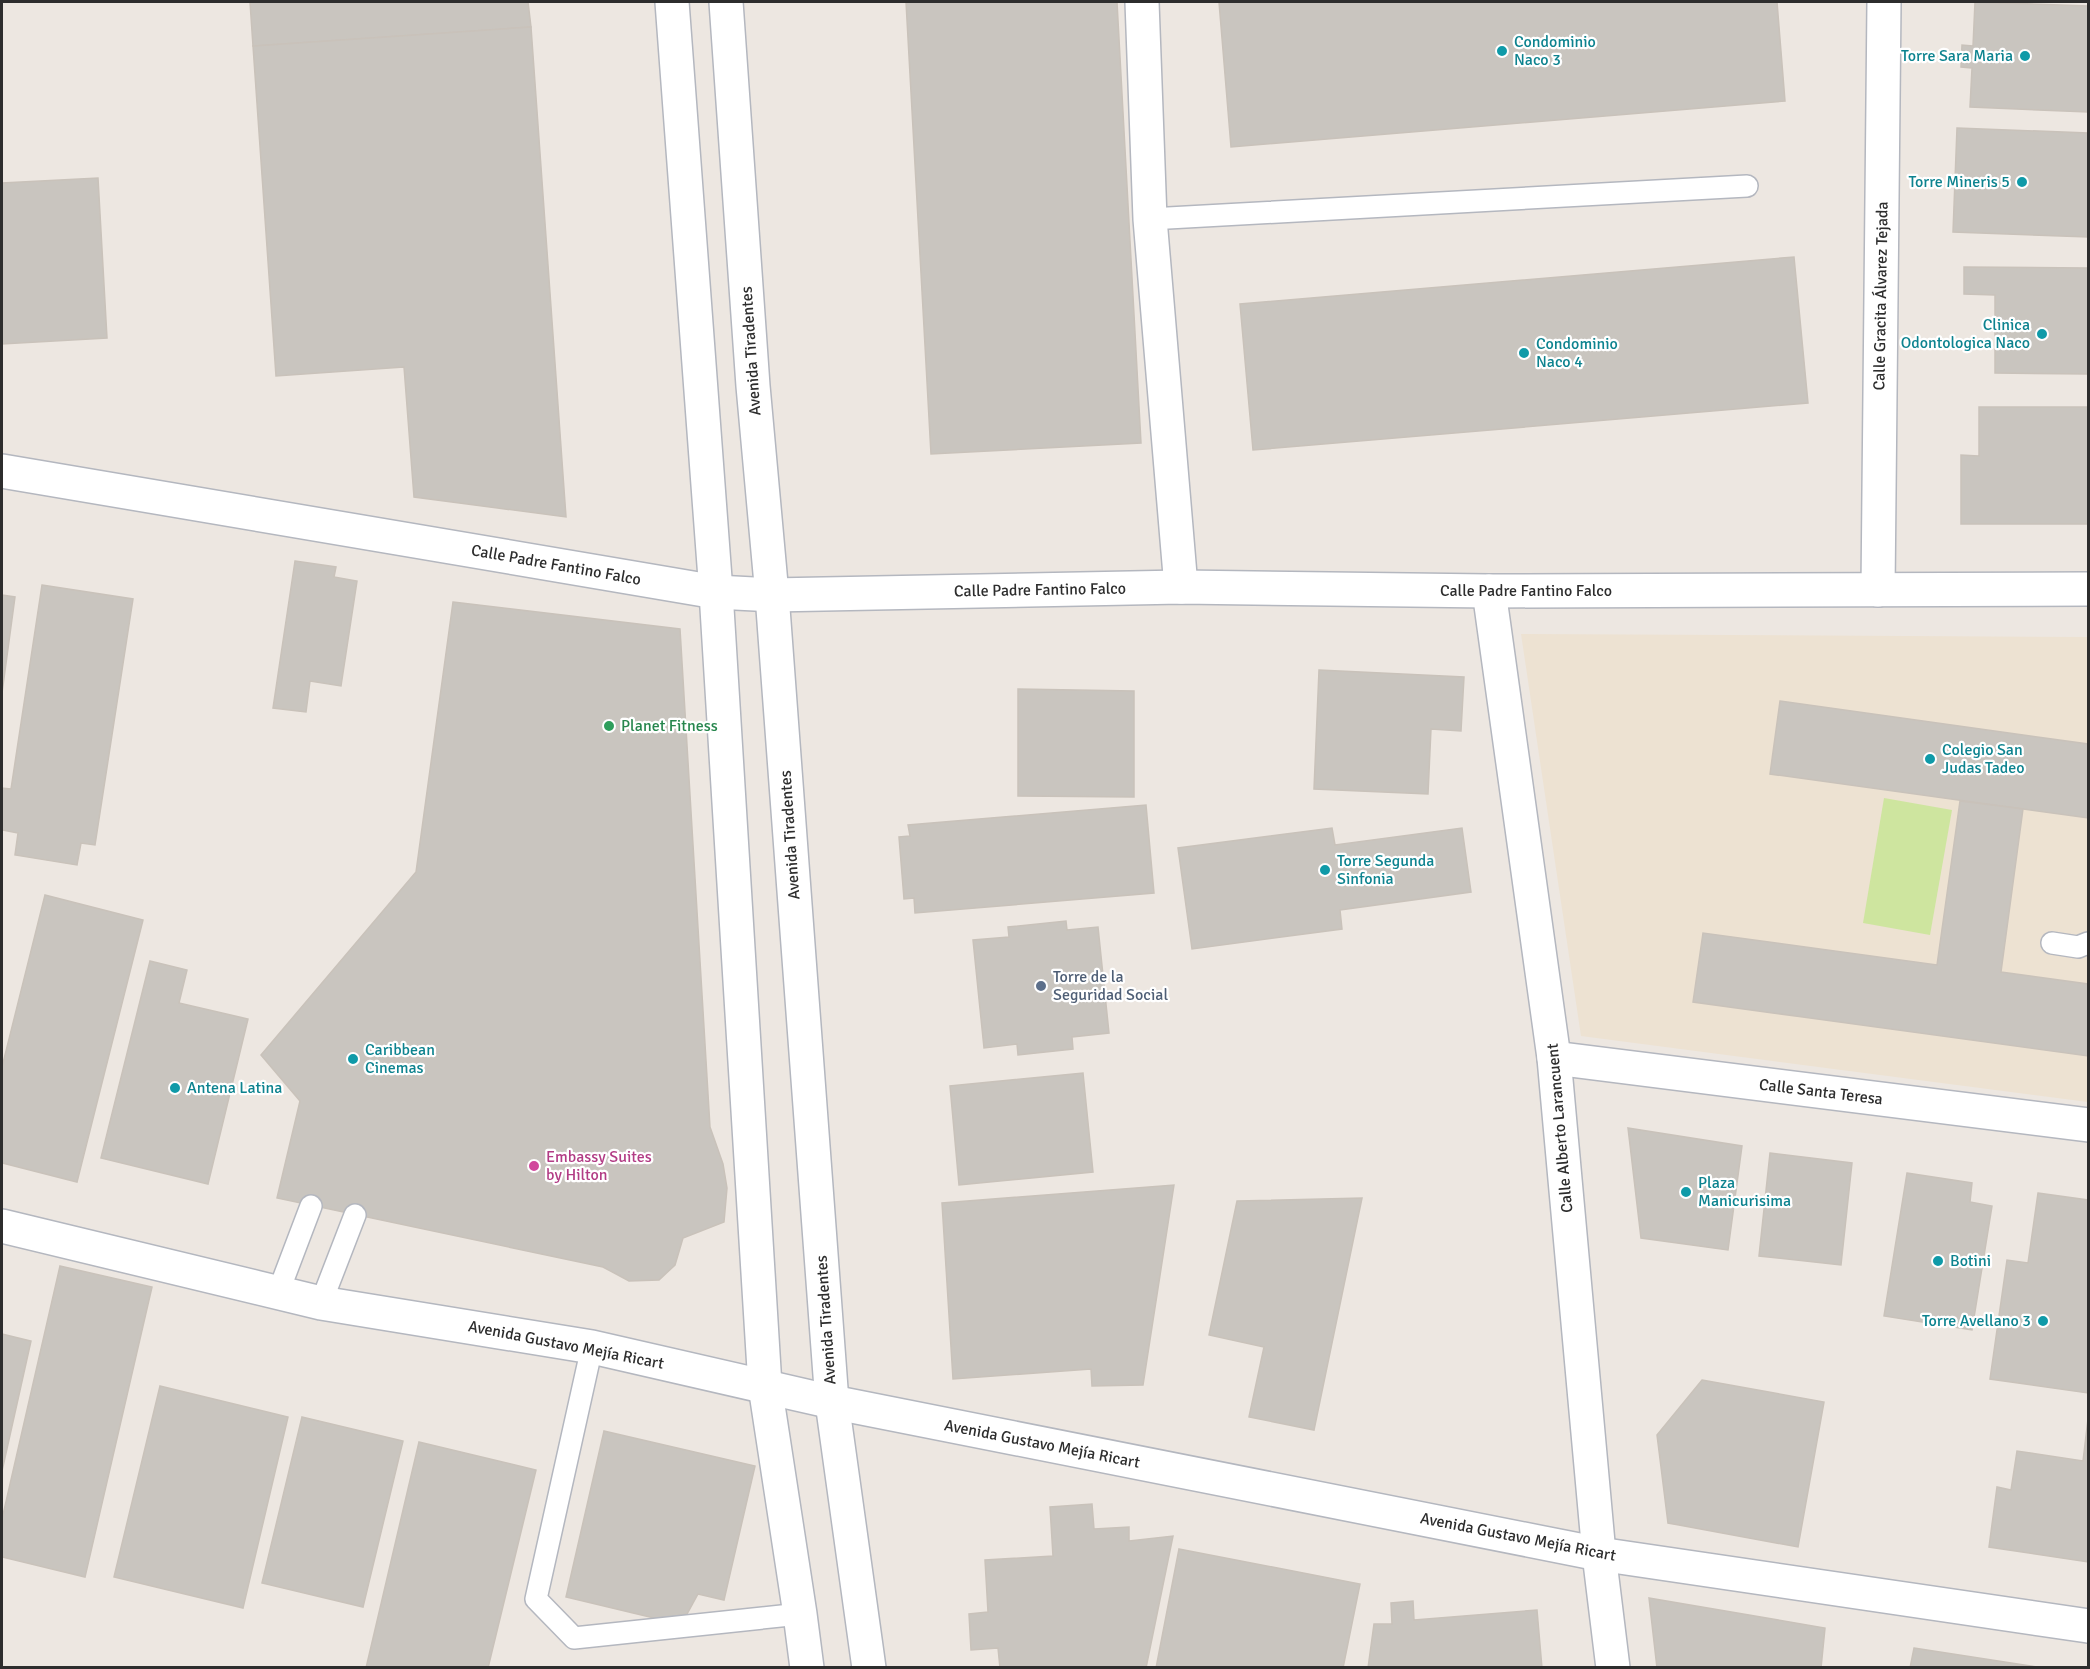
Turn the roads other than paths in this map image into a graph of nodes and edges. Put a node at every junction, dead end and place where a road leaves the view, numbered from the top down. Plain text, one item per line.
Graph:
1 (672, 2) edge
2 (726, 2) edge
3 (1142, 2) edge
4 (1884, 2) edge
5 (1747, 186) dead end
6 (1150, 219) junction
7 (2, 471) edge
8 (1181, 587) junction
9 (2088, 589) edge
10 (1878, 590) junction
11 (1489, 591) junction
12 (716, 592) junction
13 (772, 596) junction
14 (2052, 943) dead end
15 (2088, 944) edge
16 (1554, 1058) junction
17 (2088, 1125) edge
18 (311, 1206) dead end
19 (356, 1215) dead end
20 (2, 1226) edge
21 (278, 1293) junction
22 (321, 1303) junction
23 (592, 1347) junction
24 (765, 1386) junction
25 (832, 1402) junction
26 (1599, 1554) junction
27 (800, 1614) junction
28 (2088, 1626) edge
29 (807, 1668) edge
30 (869, 1668) edge
31 (1613, 1668) edge

1 - 12 street
2 - 13 street, Avenida Tiradentes
3 - 6 street
4 - 10 street, Calle Gracita Álvarez Tejada
5 - 6 lane
6 - 8 street
7 - 12 street, Calle Padre Fantino Falco
8 - 11 street, Calle Padre Fantino Falco
8 - 13 street, Calle Padre Fantino Falco
9 - 10 street, Calle Padre Fantino Falco
10 - 11 street, Calle Padre Fantino Falco
11 - 16 street, Calle Alberto Larancuent
12 - 13 street, Calle Padre Fantino Falco
12 - 24 street
13 - 25 street, Avenida Tiradentes
14 - 15 lane
16 - 17 street, Calle Santa Teresa
16 - 26 street, Calle Alberto Larancuent
18 - 21 lane
19 - 22 lane
20 - 21 street, Avenida Gustavo Mejía Ricart
21 - 22 street, Avenida Gustavo Mejía Ricart
22 - 23 street, Avenida Gustavo Mejía Ricart
23 - 24 street, Avenida Gustavo Mejía Ricart
23 - 27 lane
24 - 25 street, Avenida Gustavo Mejía Ricart
24 - 27 street
25 - 26 street, Avenida Gustavo Mejía Ricart
25 - 30 street, Avenida Tiradentes
26 - 28 street, Avenida Gustavo Mejía Ricart
26 - 31 street, Calle Alberto Larancuent
27 - 29 street

